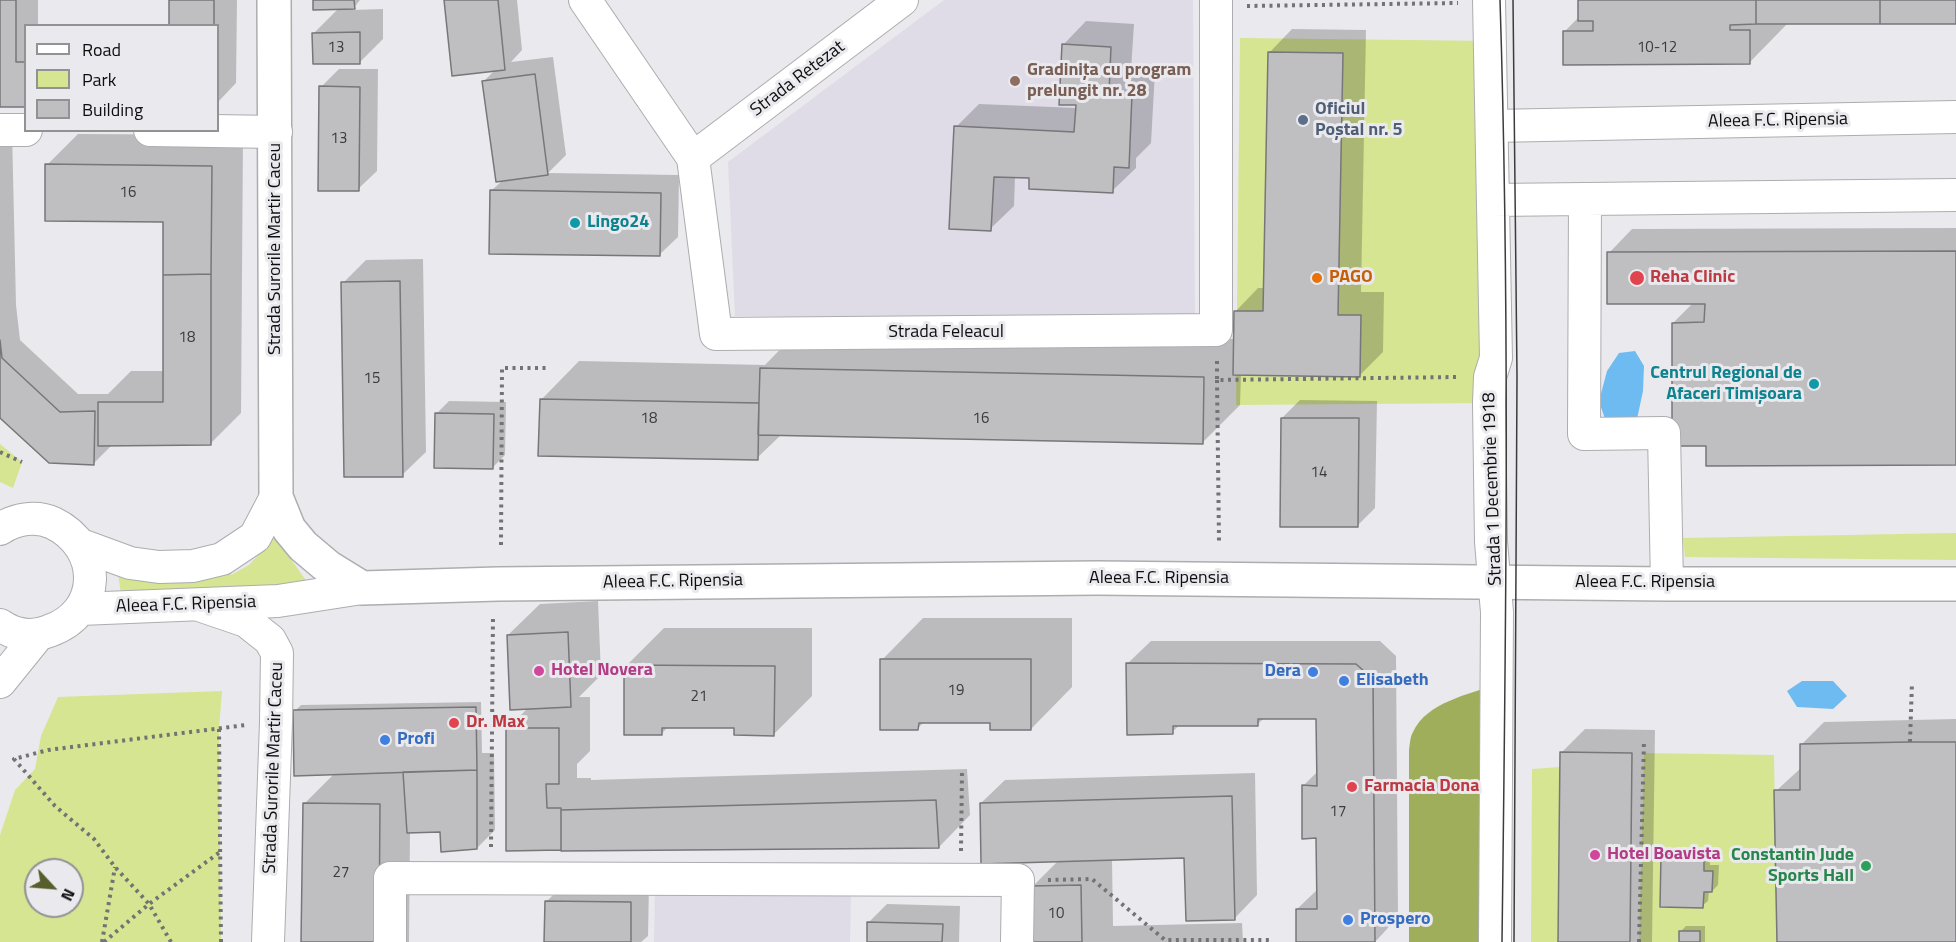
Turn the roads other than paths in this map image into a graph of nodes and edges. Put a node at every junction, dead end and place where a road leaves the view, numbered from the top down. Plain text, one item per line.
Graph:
1 (274, 0) edge
2 (585, 0) edge
3 (902, 0) edge
4 (1489, 1) edge
5 (1216, 3) edge
6 (1956, 117) edge
7 (1492, 126) junction
8 (0, 130) edge
9 (24, 130) edge
10 (219, 131) edge
11 (276, 132) junction
12 (693, 158) junction
13 (1956, 195) edge
14 (1585, 200) junction
15 (1493, 201) junction
16 (276, 497) junction
17 (8, 517) edge
18 (81, 545) junction
19 (1494, 582) junction
20 (1667, 584) junction
21 (1956, 584) edge
22 (362, 588) junction
23 (199, 605) junction
24 (80, 609) junction
25 (0, 625) edge
26 (38, 635) junction
27 (0, 682) edge
28 (268, 942) edge
29 (390, 942) edge
30 (1017, 942) edge
31 (1495, 942) edge

1 - 11 main road, Strada Surorile Martir Caceu
2 - 12 street, Strada Feleacul
3 - 12 street, Strada Retezat
4 - 7 street, Strada 1 Decembrie 1918
5 - 12 street, Strada Feleacul
6 - 7 street, Aleea F.C. Ripensia
7 - 15 street, Strada 1 Decembrie 1918
8 - 9 street
10 - 11 street
11 - 16 main road, Strada Surorile Martir Caceu
13 - 14 street
14 - 15 street
14 - 20 street
15 - 19 street, Strada 1 Decembrie 1918
16 - 18 street
16 - 22 main road
17 - 18 street
18 - 24 street
19 - 20 main road, Aleea F.C. Ripensia
19 - 22 main road, Aleea F.C. Ripensia
19 - 31 street, Strada 1 Decembrie 1918
20 - 21 main road, Aleea F.C. Ripensia
22 - 23 street, Aleea F.C. Ripensia
23 - 24 street, Aleea F.C. Ripensia
23 - 28 street, Strada Surorile Martir Caceu
24 - 26 street
25 - 26 street
26 - 27 street
29 - 30 street

